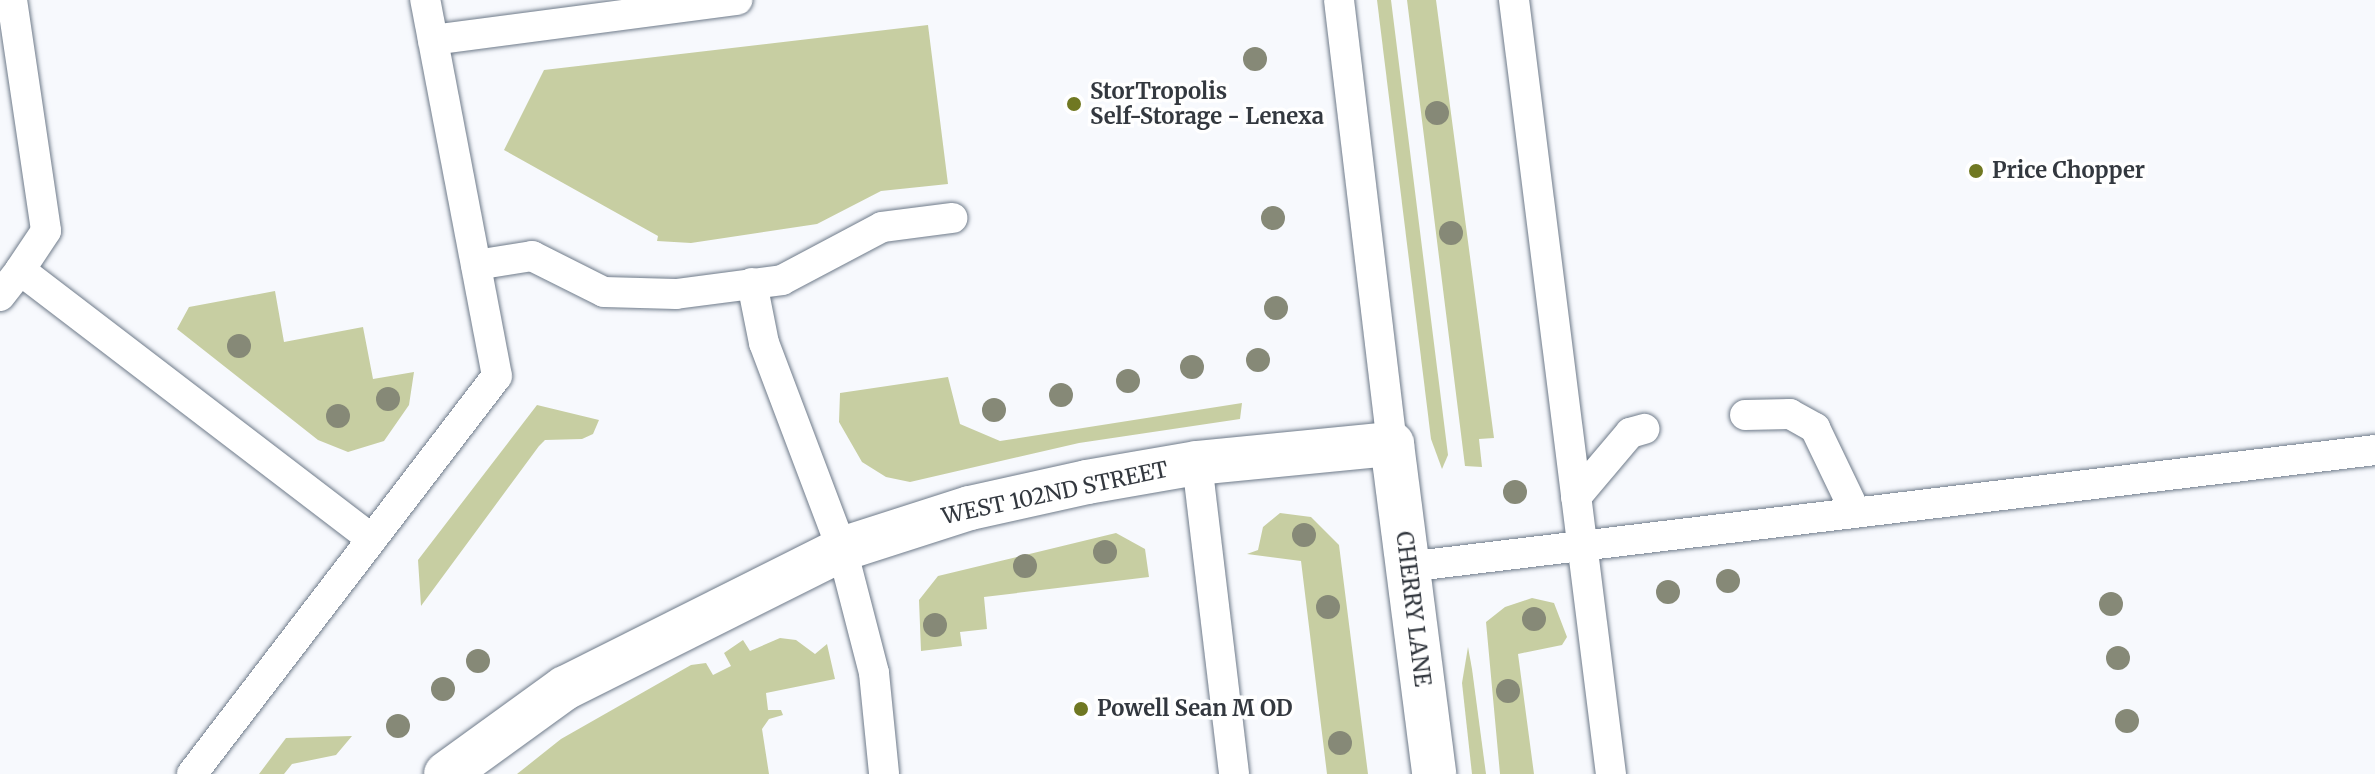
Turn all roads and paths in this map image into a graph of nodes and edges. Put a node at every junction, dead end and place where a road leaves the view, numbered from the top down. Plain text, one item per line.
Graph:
1 (12, 0) edge
2 (425, 0) edge
3 (737, 0) edge
4 (1339, 0) edge
5 (1514, 0) edge
6 (433, 40) junction
7 (952, 218) dead end
8 (476, 265) junction
9 (20, 270) junction
10 (752, 283) junction
11 (0, 296) edge
12 (1745, 415) dead end
13 (1644, 429) dead end
14 (1392, 444) junction
15 (2375, 450) edge
16 (1197, 463) junction
17 (1576, 497) junction
18 (1855, 511) junction
19 (372, 539) junction
20 (1582, 546) junction
21 (842, 549) junction
22 (1407, 567) junction
23 (192, 774) edge
24 (446, 774) edge
25 (884, 774) edge
26 (1234, 774) edge
27 (1434, 774) edge
28 (1611, 774) edge

1 - 9 lane
2 - 6 lane
3 - 6 lane
4 - 14 lane
5 - 17 lane
6 - 8 lane
7 - 10 lane
8 - 10 lane
8 - 19 lane
9 - 11 lane
9 - 19 lane
10 - 21 lane
12 - 18 lane
13 - 17 lane
14 - 16 street, WEST 102ND STREET
14 - 22 street, CHERRY LANE
15 - 18 lane
16 - 21 street, WEST 102ND STREET
16 - 26 lane
17 - 20 lane
18 - 20 lane
19 - 23 lane
20 - 22 lane
20 - 28 lane
21 - 24 street, WEST 102ND STREET
21 - 25 lane
22 - 27 street, CHERRY LANE

